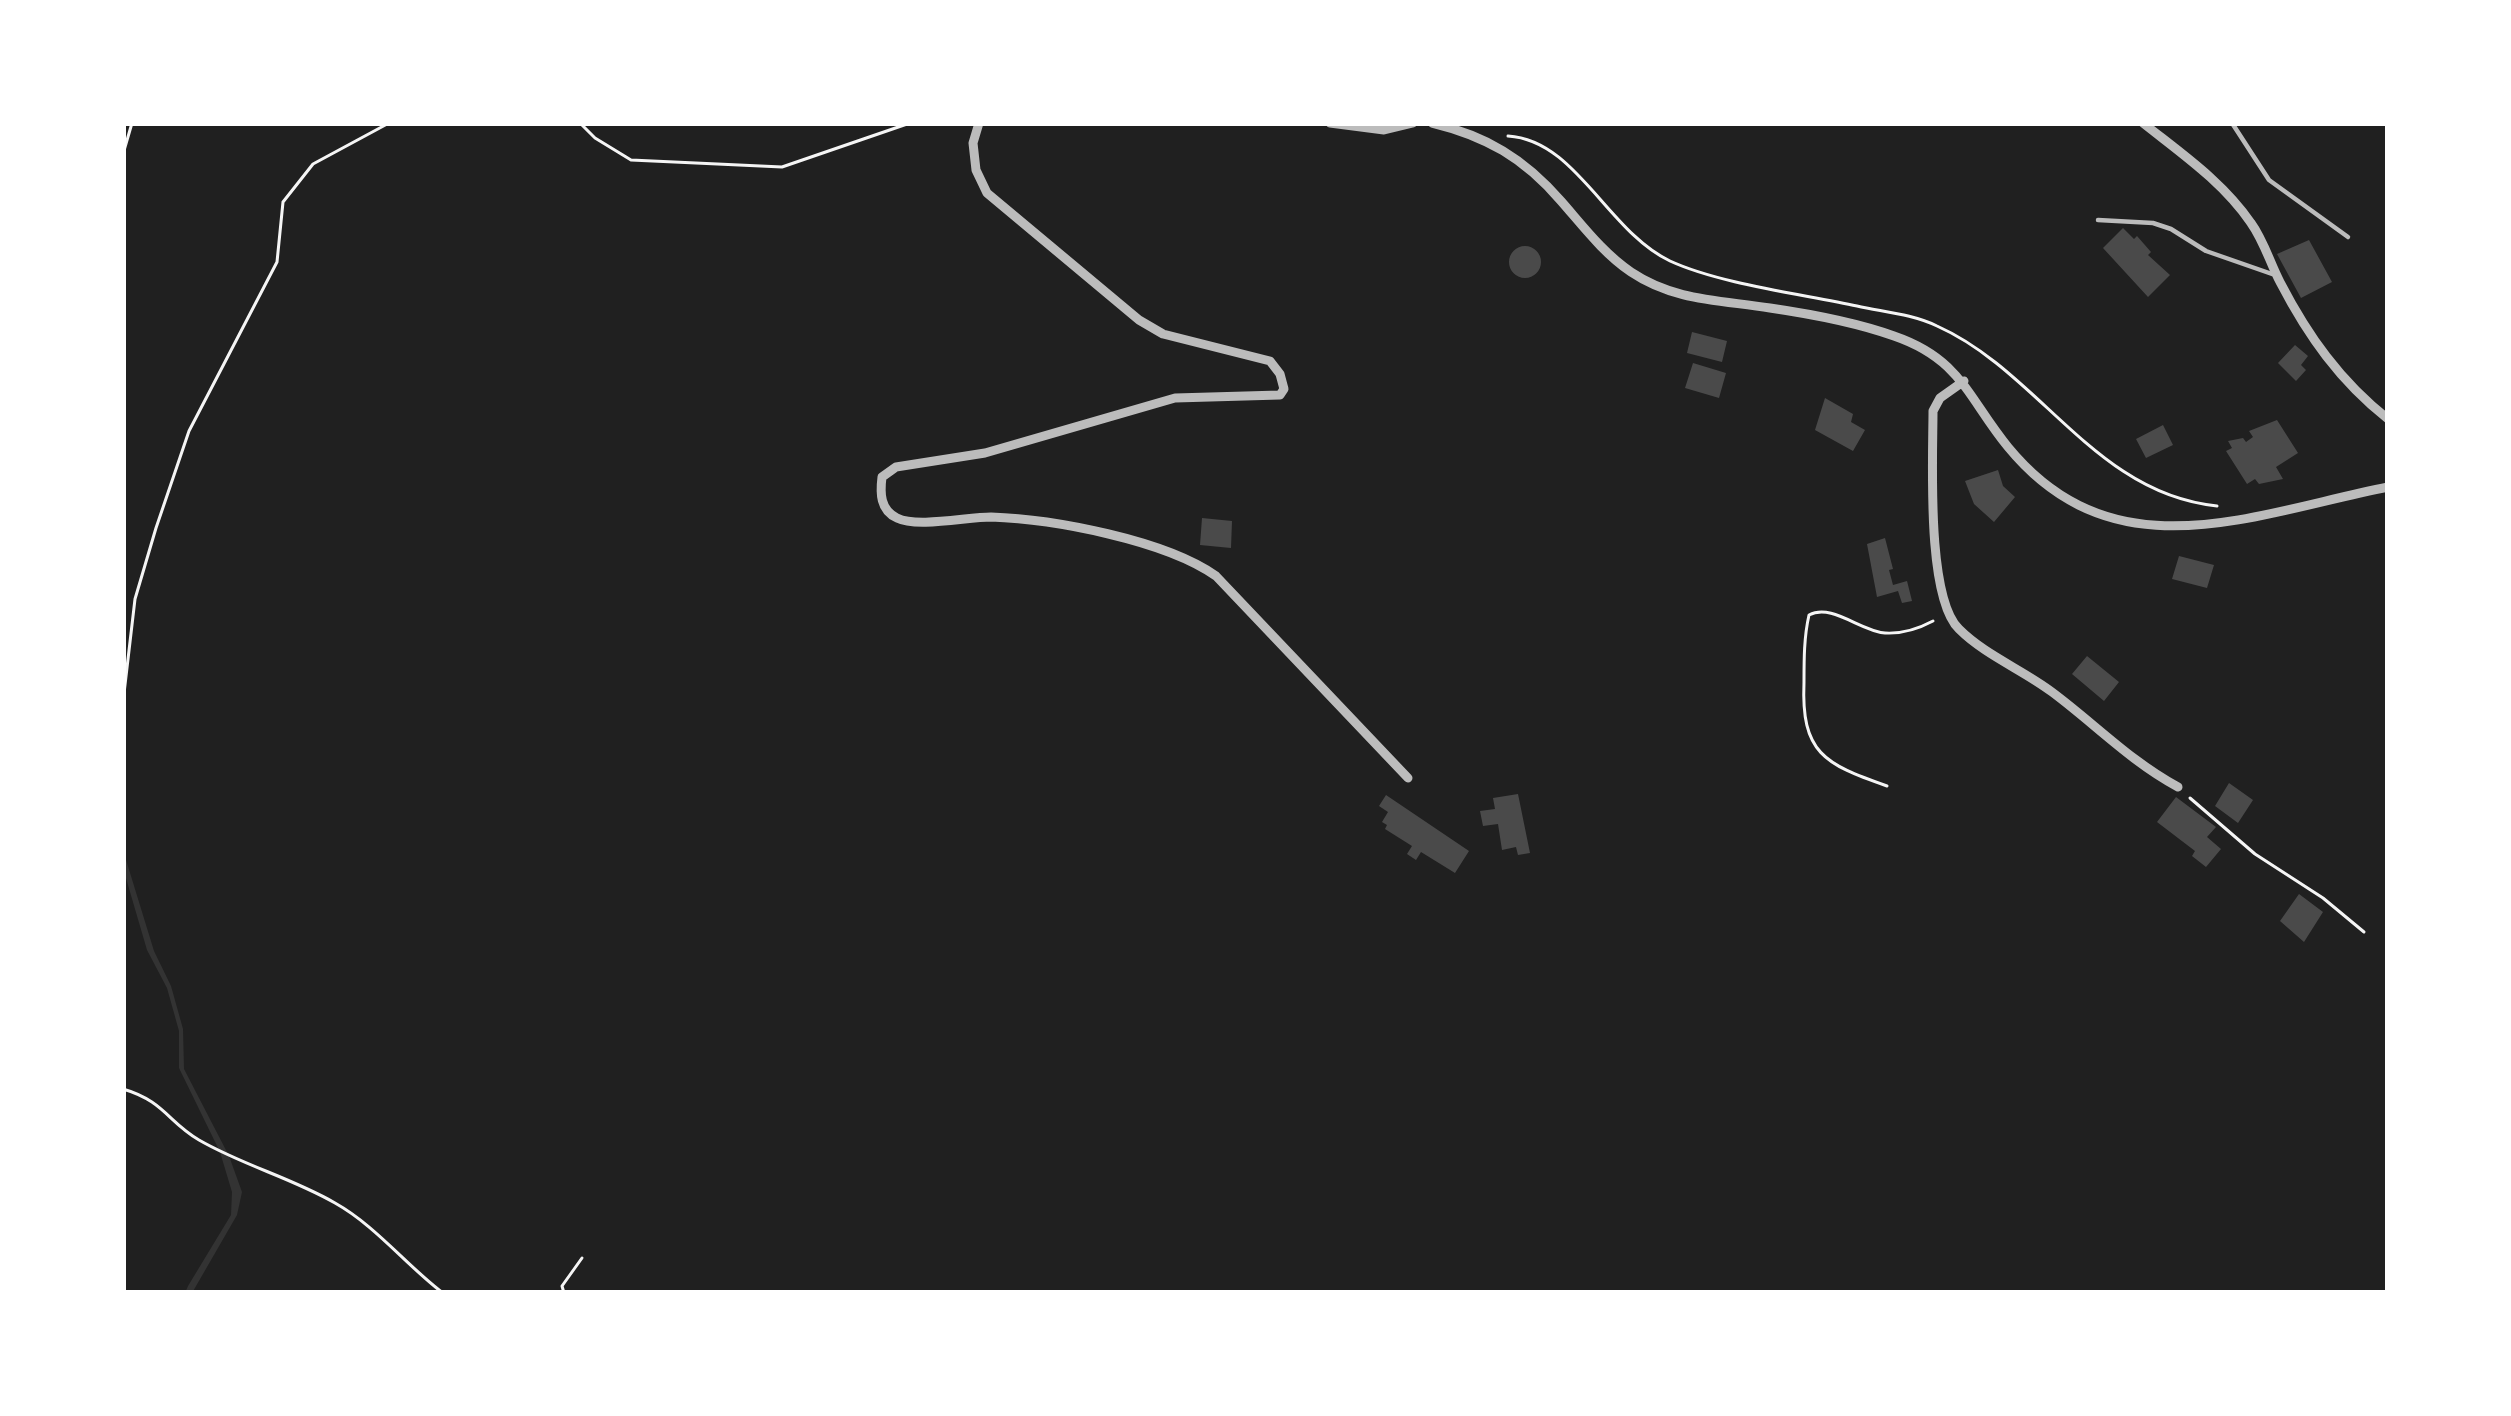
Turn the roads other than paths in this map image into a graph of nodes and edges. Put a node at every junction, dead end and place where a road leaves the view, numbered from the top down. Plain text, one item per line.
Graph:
1 (979, 123) edge
2 (1330, 123) edge
3 (1413, 123) edge
4 (1432, 123) edge
5 (2143, 123) edge
6 (2232, 123) edge
7 (2098, 220) dead end
8 (2348, 237) dead end
9 (2277, 276) junction
10 (1964, 381) junction
11 (2388, 419) edge
12 (2388, 487) edge
13 (1408, 778) dead end
14 (2178, 787) road end

1 - 13 street
2 - 3 street
4 - 10 street
5 - 9 street
6 - 8 lane
7 - 9 lane
9 - 11 street
10 - 12 street
10 - 14 street

